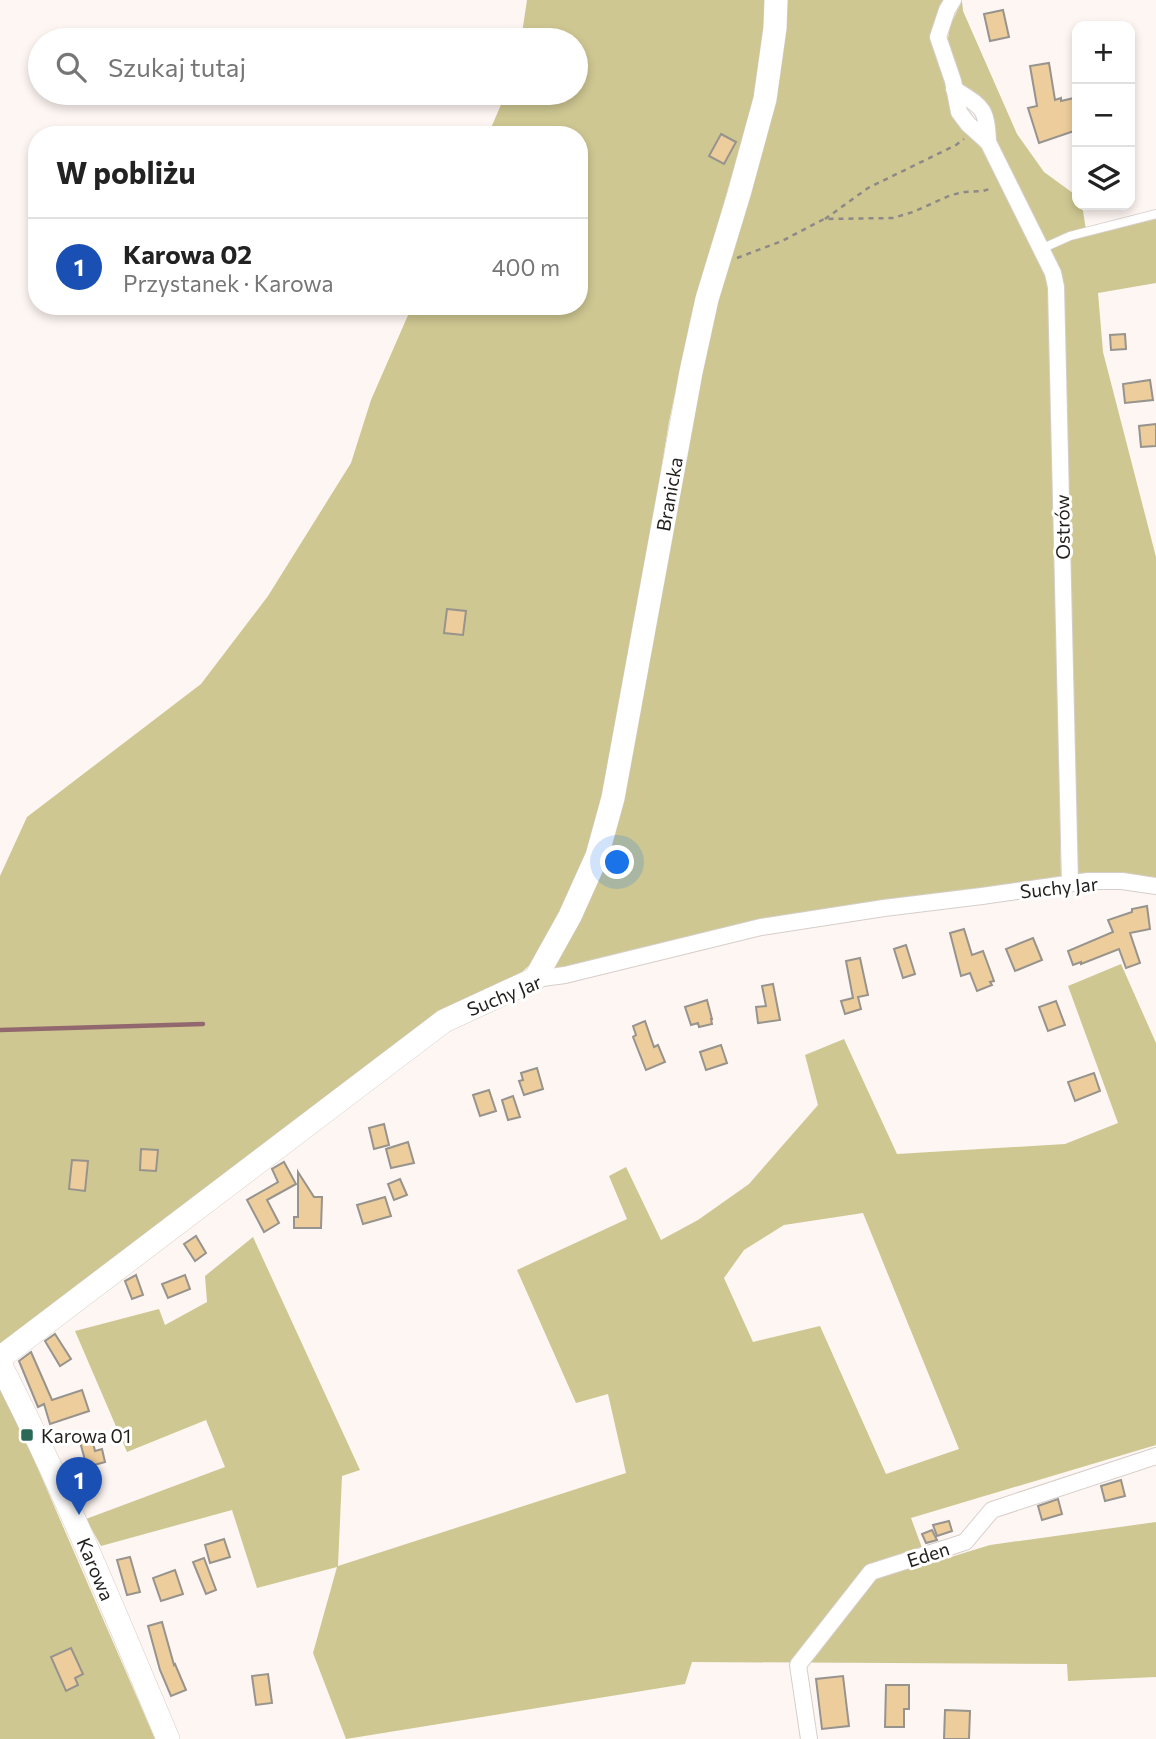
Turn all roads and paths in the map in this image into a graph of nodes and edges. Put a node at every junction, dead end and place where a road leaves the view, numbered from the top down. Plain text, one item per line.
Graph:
1 (776, 0) edge
2 (953, 0) edge
3 (954, 89) junction
4 (975, 130) junction
5 (988, 142) junction
6 (1008, 183) junction
7 (1156, 214) edge
8 (824, 219) junction
9 (1041, 249) junction
10 (720, 256) junction
11 (1070, 883) junction
12 (1156, 886) edge
13 (535, 979) junction
14 (0, 1358) edge
15 (0, 1364) edge
16 (1156, 1456) edge
17 (168, 1739) edge
18 (809, 1739) edge

1 - 10 street, Branicka
2 - 3 street, Ostrów
3 - 4 street, Ostrów
3 - 5 street, Ostrów
4 - 5 street, Ostrów
4 - 8 path
5 - 6 street, Ostrów
6 - 8 path
6 - 9 street, Ostrów
7 - 9 lane
8 - 10 path
9 - 11 street, Ostrów
10 - 13 street, Branicka
11 - 12 street, Suchy Jar
11 - 13 street, Suchy Jar
13 - 14 street, Suchy Jar
15 - 17 street, Karowa
16 - 18 street, Eden

